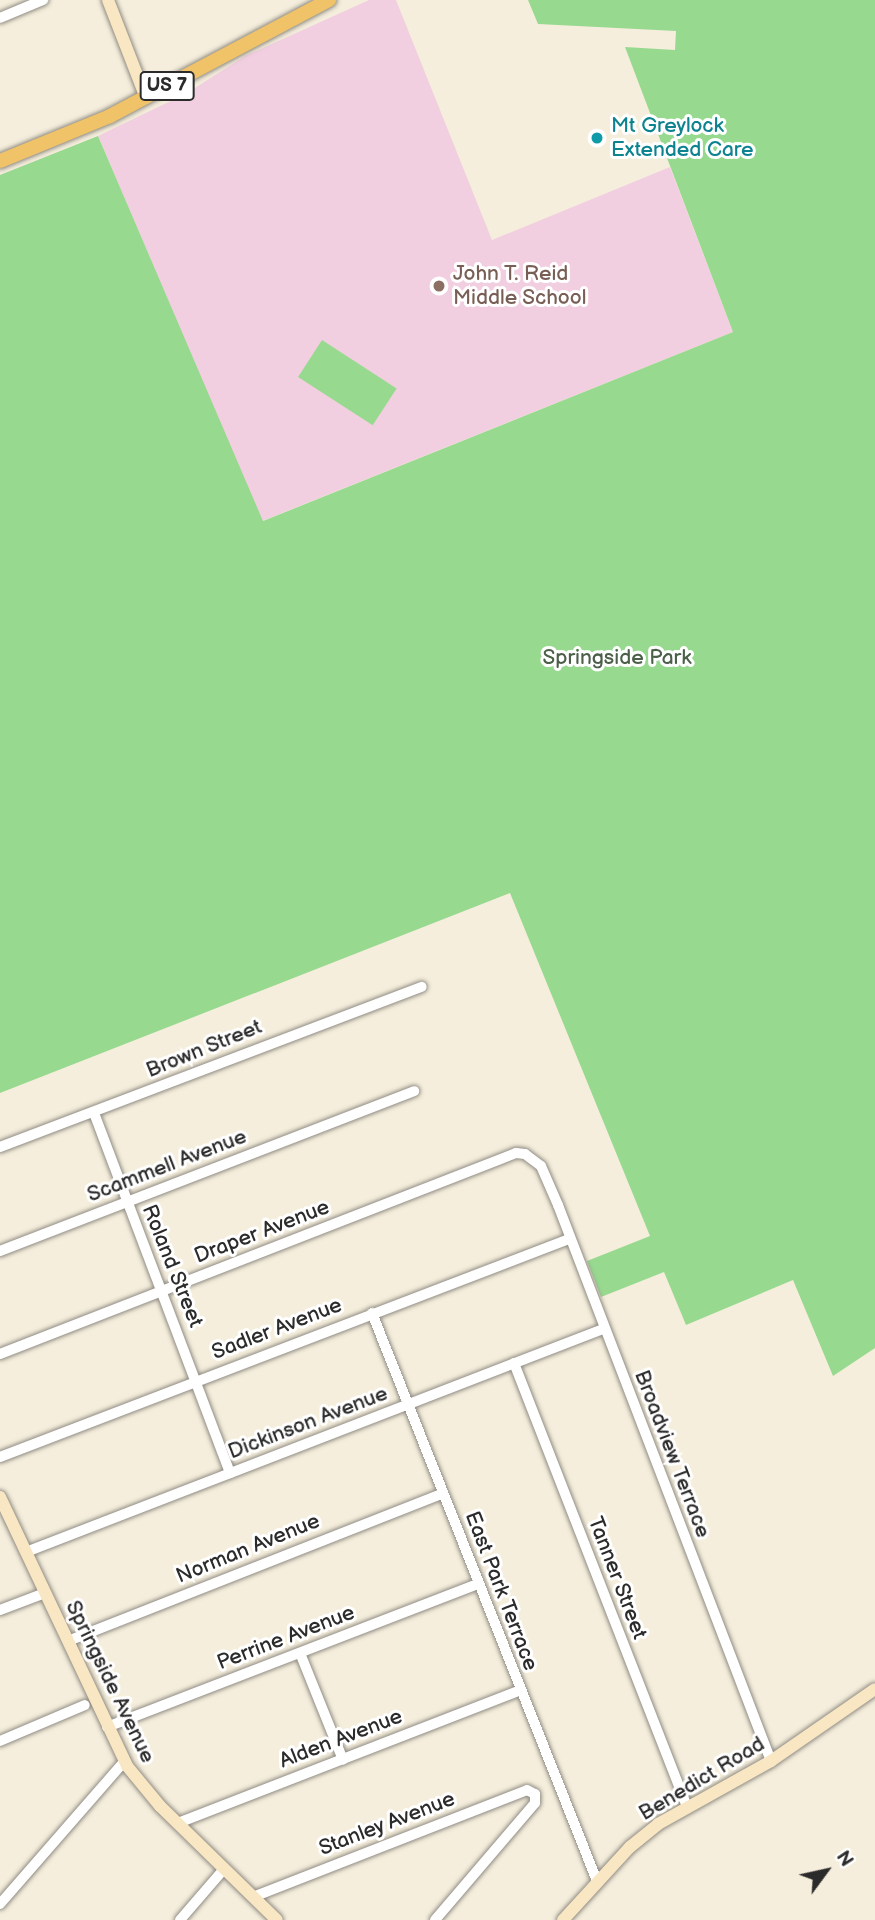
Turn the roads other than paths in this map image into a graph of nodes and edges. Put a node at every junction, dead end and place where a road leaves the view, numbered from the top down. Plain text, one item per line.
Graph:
1 (43, 0) edge
2 (108, 0) edge
3 (330, 0) edge
4 (0, 18) edge
5 (146, 98) junction
6 (0, 161) edge
7 (422, 987) dead end
8 (414, 1091) dead end
9 (93, 1113) junction
10 (0, 1147) edge
11 (536, 1162) joint
12 (126, 1202) junction
13 (569, 1239) junction
14 (0, 1251) edge
15 (162, 1291) junction
16 (372, 1313) junction
17 (603, 1329) junction
18 (0, 1354) edge
19 (514, 1363) junction
20 (197, 1381) junction
21 (408, 1405) junction
22 (0, 1457) edge
23 (230, 1473) junction
24 (443, 1493) junction
25 (0, 1497) edge
26 (26, 1552) junction
27 (478, 1584) junction
28 (45, 1593) junction
29 (0, 1609) edge
30 (68, 1641) junction
31 (300, 1653) junction
32 (875, 1689) edge
33 (518, 1691) junction
34 (85, 1705) dead end
35 (107, 1727) junction
36 (0, 1741) edge
37 (343, 1760) junction
38 (771, 1761) junction
39 (124, 1762) junction
40 (687, 1806) junction
41 (178, 1824) junction
42 (224, 1869) junction
43 (597, 1881) junction
44 (253, 1897) junction
45 (0, 1904) edge
46 (180, 1920) edge
47 (277, 1920) edge
48 (435, 1920) edge
49 (563, 1920) edge

1 - 4 street
2 - 5 street
3 - 5 main road, US 7
5 - 6 main road, US 7
7 - 9 street, Brown Street
8 - 12 street, Scammell Avenue
9 - 10 street, Brown Street
9 - 12 street, Roland Street
11 - 13 street, Broadview Terrace
11 - 15 street, Draper Avenue
12 - 14 street, Scammell Avenue
12 - 15 street, Roland Street
13 - 16 street, Sadler Avenue
13 - 17 street, Broadview Terrace
15 - 18 street, Draper Avenue
15 - 20 street, Roland Street
16 - 20 street, Sadler Avenue
16 - 21 street, East Park Terrace
17 - 19 street, Dickinson Avenue
17 - 38 street, Broadview Terrace
19 - 21 street, Dickinson Avenue
19 - 40 street, Tanner Street
20 - 22 street, Sadler Avenue
20 - 23 street, Roland Street
21 - 23 street, Dickinson Avenue
21 - 24 street, East Park Terrace
23 - 26 street, Dickinson Avenue
24 - 27 street, East Park Terrace
24 - 30 street, Norman Avenue
25 - 26 street, Springside Avenue
26 - 28 street, Springside Avenue
27 - 31 street, Perrine Avenue
27 - 33 street, East Park Terrace
28 - 29 street
28 - 30 street, Springside Avenue
30 - 35 street, Springside Avenue
31 - 35 street, Perrine Avenue
31 - 37 street
32 - 38 street, Benedict Road
33 - 37 street, Alden Avenue
33 - 43 street, East Park Terrace
34 - 36 street
35 - 39 street, Springside Avenue
37 - 41 street, Alden Avenue
38 - 40 street, Benedict Road
39 - 41 street, Springside Avenue
39 - 45 street
40 - 43 street, Benedict Road
41 - 42 street, Springside Avenue
42 - 44 street, Springside Avenue
42 - 46 street
43 - 49 street, Benedict Road
44 - 47 street, Springside Avenue
44 - 48 street, Stanley Avenue

